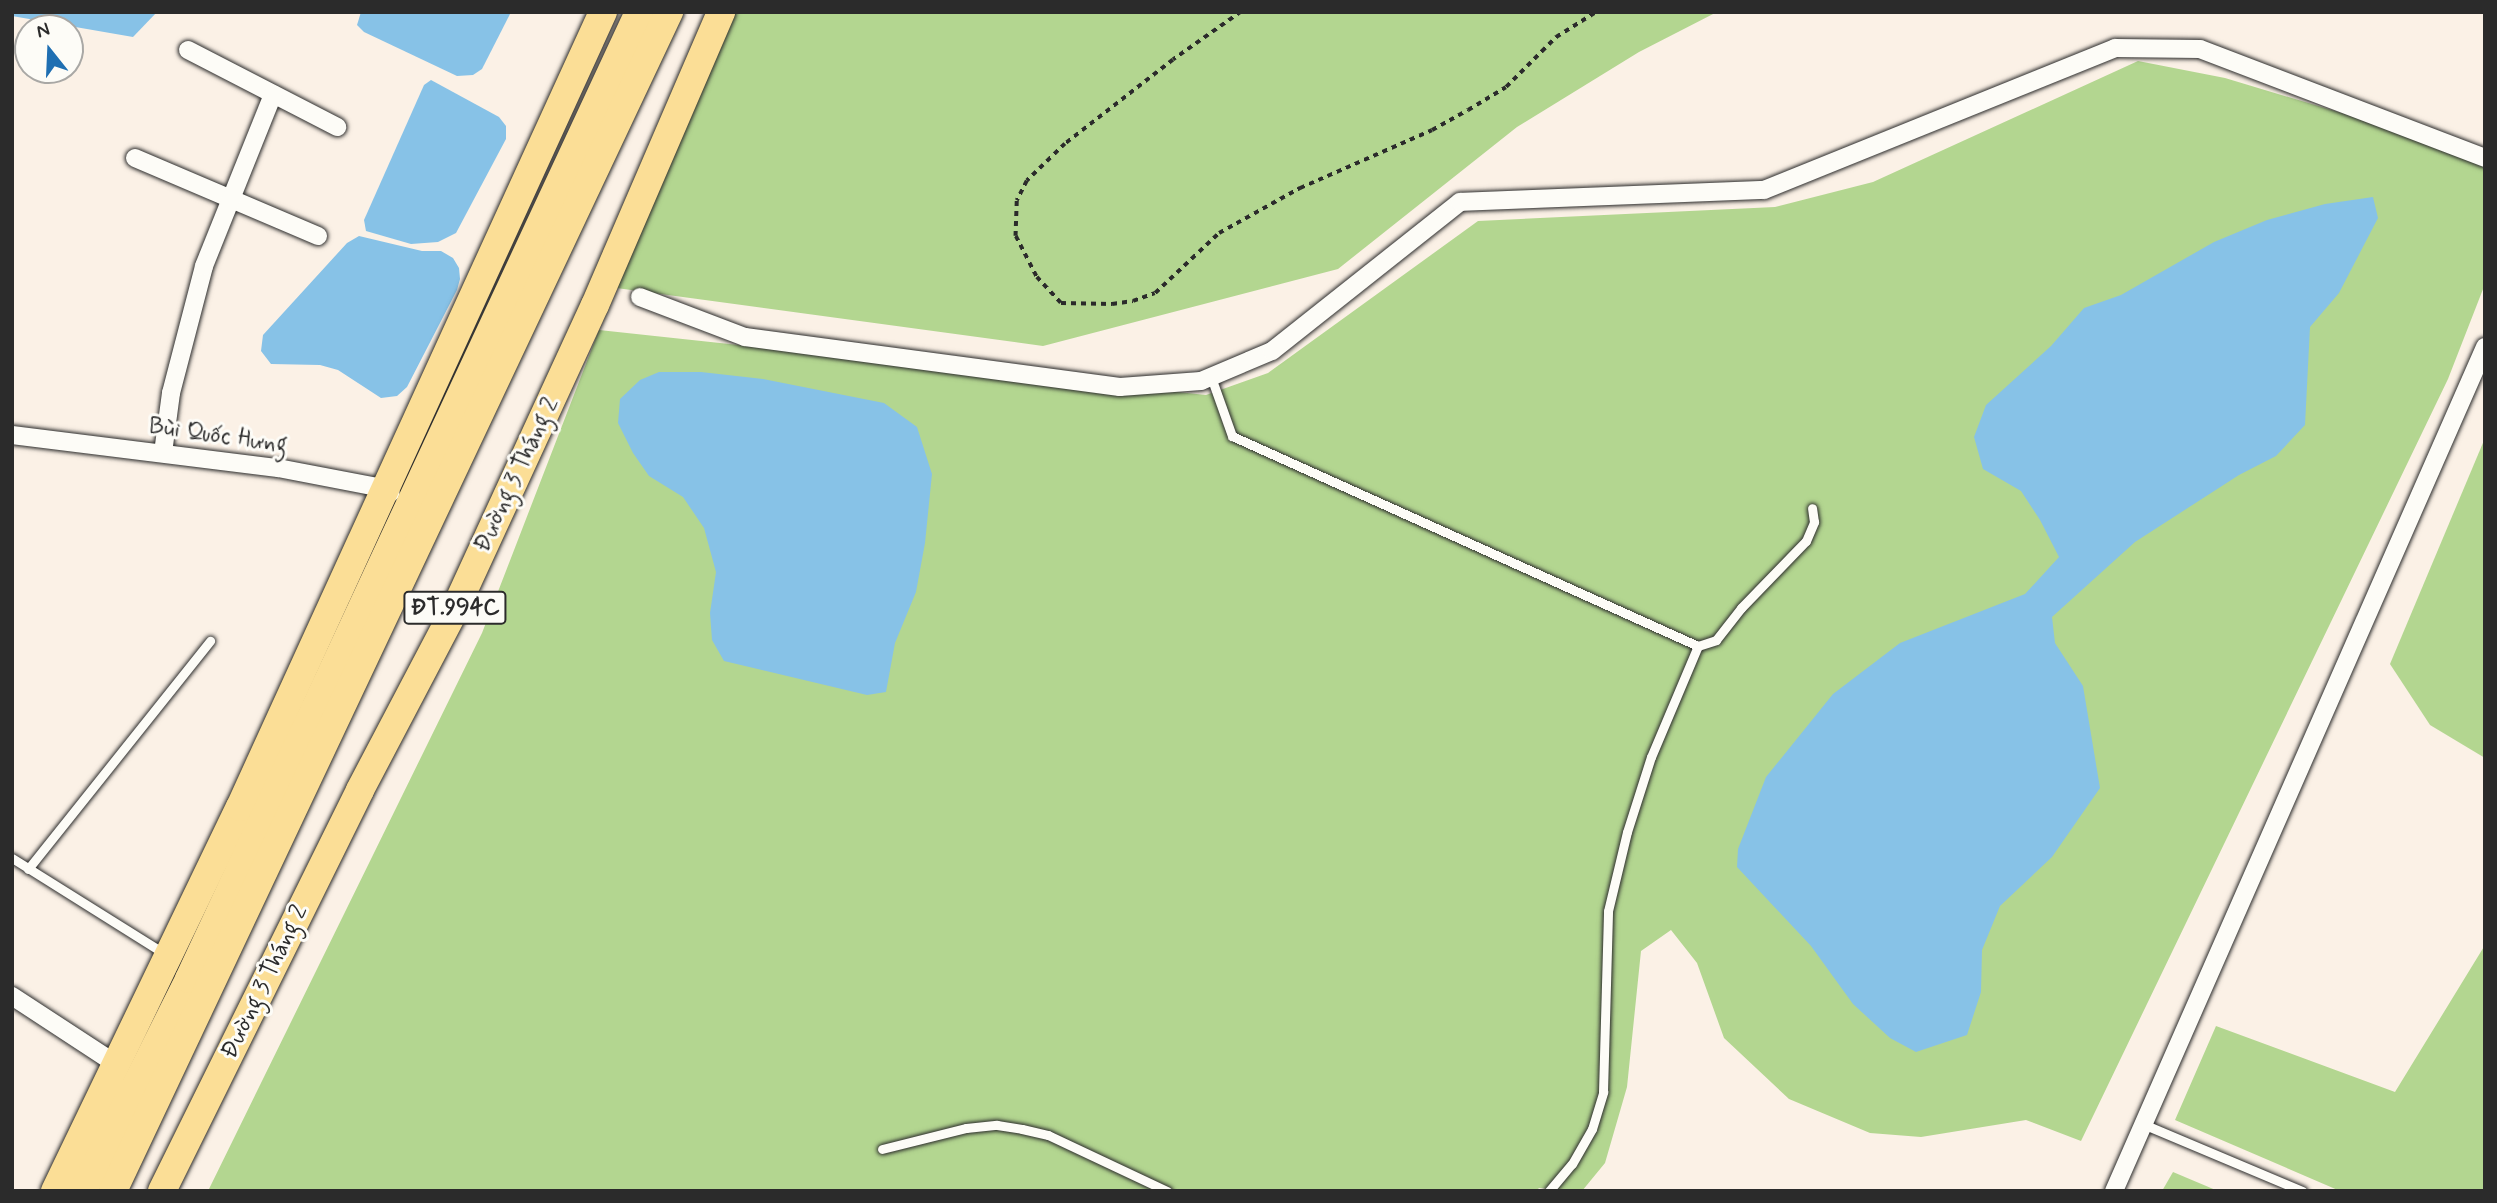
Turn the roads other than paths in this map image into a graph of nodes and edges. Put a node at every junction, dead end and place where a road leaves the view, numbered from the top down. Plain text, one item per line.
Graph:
1 (603, 12) edge
2 (639, 12) edge
3 (669, 12) edge
4 (721, 12) edge
5 (188, 50) dead end
6 (273, 94) junction
7 (337, 127) dead end
8 (135, 158) dead end
9 (2485, 158) edge
10 (228, 198) junction
11 (318, 236) dead end
12 (640, 297) dead end
13 (2485, 347) edge
14 (1211, 377) junction
15 (12, 435) edge
16 (163, 453) junction
17 (383, 488) junction
18 (412, 506) junction
19 (1812, 508) dead end
20 (210, 640) dead end
21 (1698, 646) junction
22 (12, 858) edge
23 (28, 869) junction
24 (167, 956) junction
25 (12, 996) edge
26 (116, 1064) junction
27 (2143, 1124) junction
28 (883, 1149) dead end
29 (55, 1191) edge
30 (83, 1191) edge
31 (113, 1191) edge
32 (162, 1191) edge
33 (1167, 1191) edge
34 (1549, 1191) edge
35 (2114, 1191) edge
36 (2302, 1191) edge

1 - 17 main road
2 - 18 main road, ĐT.994C
3 - 31 main road, Đường 3 Tháng 2 / ĐT.994C
4 - 32 main road, Đường 3 Tháng 2 / ĐT.994C
5 - 6 street
6 - 7 street
6 - 10 street
8 - 10 street
9 - 14 street
10 - 11 street
10 - 16 street
12 - 14 street
13 - 27 street
14 - 21 lane
15 - 16 street, Bùi Quốc Hưng
16 - 17 street, Bùi Quốc Hưng
17 - 18 street, Bùi Quốc Hưng
17 - 24 main road
18 - 30 main road, ĐT.994C
19 - 21 lane
20 - 23 lane
21 - 34 lane
22 - 23 lane
23 - 24 lane
24 - 26 main road
25 - 26 street
26 - 29 main road
27 - 35 street
27 - 36 lane
28 - 33 lane

